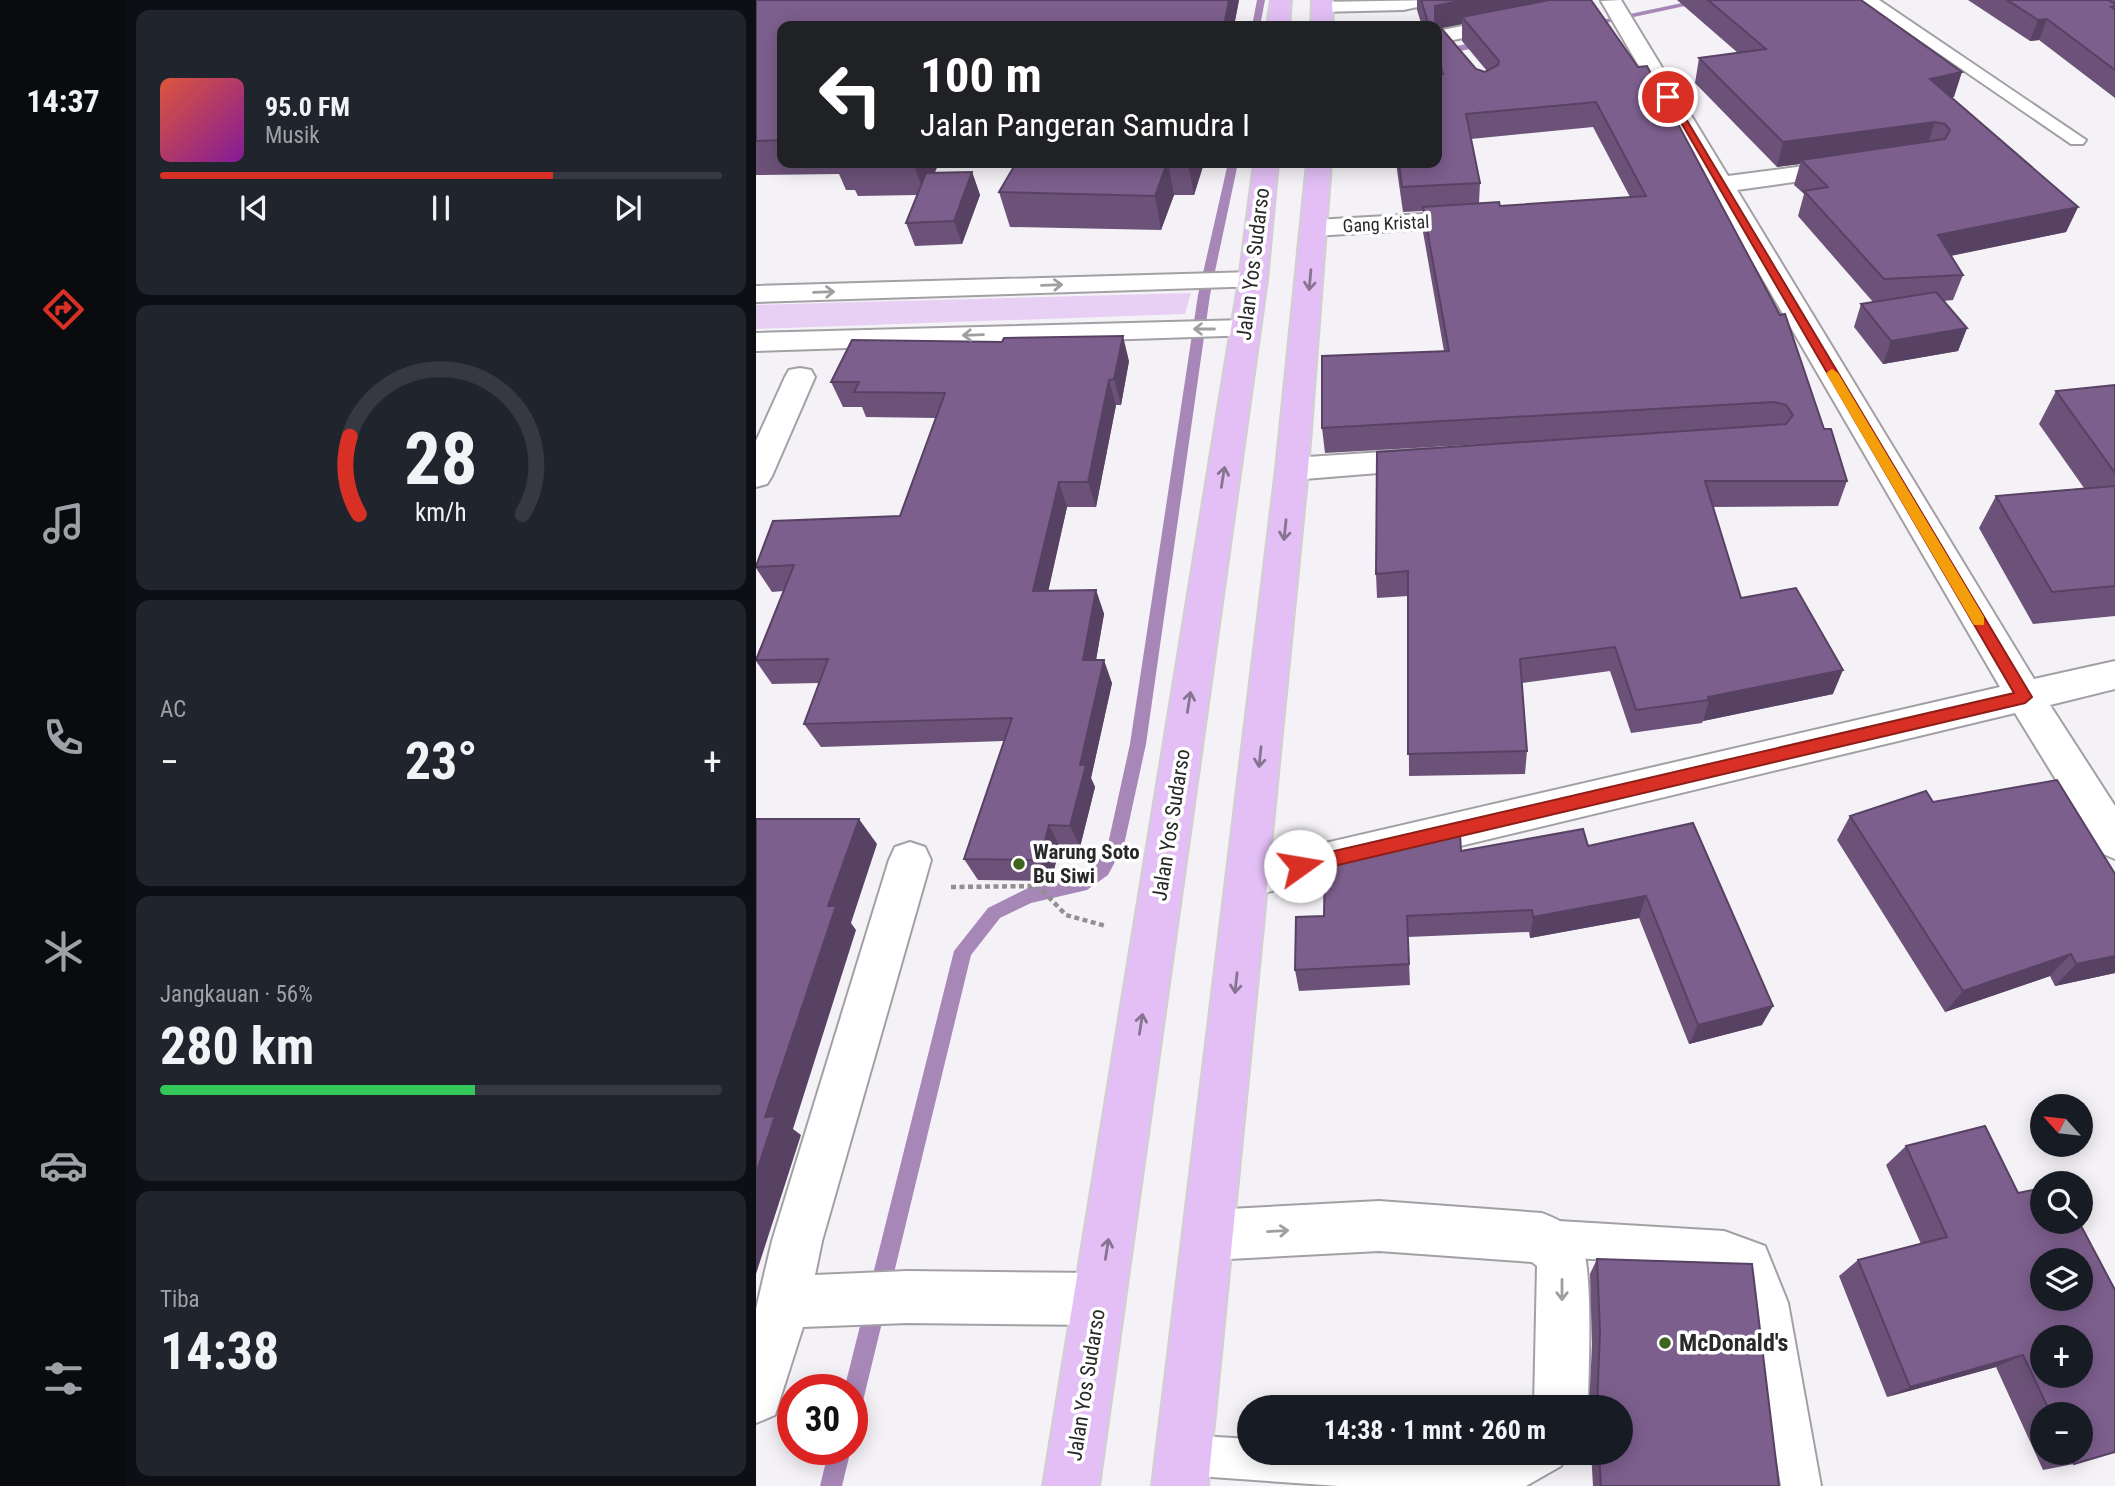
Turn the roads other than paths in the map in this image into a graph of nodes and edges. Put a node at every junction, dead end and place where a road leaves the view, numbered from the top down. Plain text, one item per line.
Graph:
1 (1281, 0) edge
2 (1432, 0) edge
3 (1869, 0) edge
4 (1586, 7) edge
5 (1321, 11) edge
6 (1620, 12) edge
7 (1535, 17) edge
8 (1279, 21) edge
9 (1445, 41) edge
10 (2077, 140) dead end
11 (1872, 164) edge
12 (1265, 168) edge
13 (1319, 168) edge
14 (1721, 185) junction
15 (1502, 218) edge
16 (1315, 228) junction
17 (1254, 280) junction
18 (756, 294) edge
19 (1245, 330) junction
20 (756, 342) edge
21 (800, 377) dead end
22 (1460, 458) edge
23 (1292, 469) junction
24 (756, 475) edge
25 (2115, 675) edge
26 (2025, 697) junction
27 (2115, 841) edge
28 (906, 874) road end
29 (1247, 879) junction
30 (1210, 1235) junction
31 (1542, 1238) junction
32 (1099, 1299) junction
33 (784, 1302) junction
34 (1561, 1395) edge
35 (756, 1396) edge
36 (1528, 1465) edge
37 (1181, 1471) edge
38 (1505, 1481) edge
39 (1071, 1486) edge
40 (1801, 1486) edge

1 - 8 main road
2 - 5 lane
3 - 10 lane
4 - 6 street
6 - 14 street
7 - 9 street
11 - 14 street
12 - 17 main road, Jalan Yos Sudarso
13 - 16 main road
14 - 26 street
15 - 16 street, Gang Kristal
16 -> 23 main road
18 -> 17 street
17 - 19 main road, Jalan Yos Sudarso
19 -> 20 street
32 -> 19 main road, Jalan Yos Sudarso
21 - 24 street
22 - 23 street
23 -> 29 main road
25 - 26 street
26 - 27 street
26 - 29 street
28 - 33 street
29 -> 30 main road
30 -> 31 street
30 - 37 main road
31 -> 34 street
31 - 40 lane
32 - 33 street
32 - 39 main road, Jalan Yos Sudarso
33 - 35 street
36 - 38 lane
37 - 38 lane

